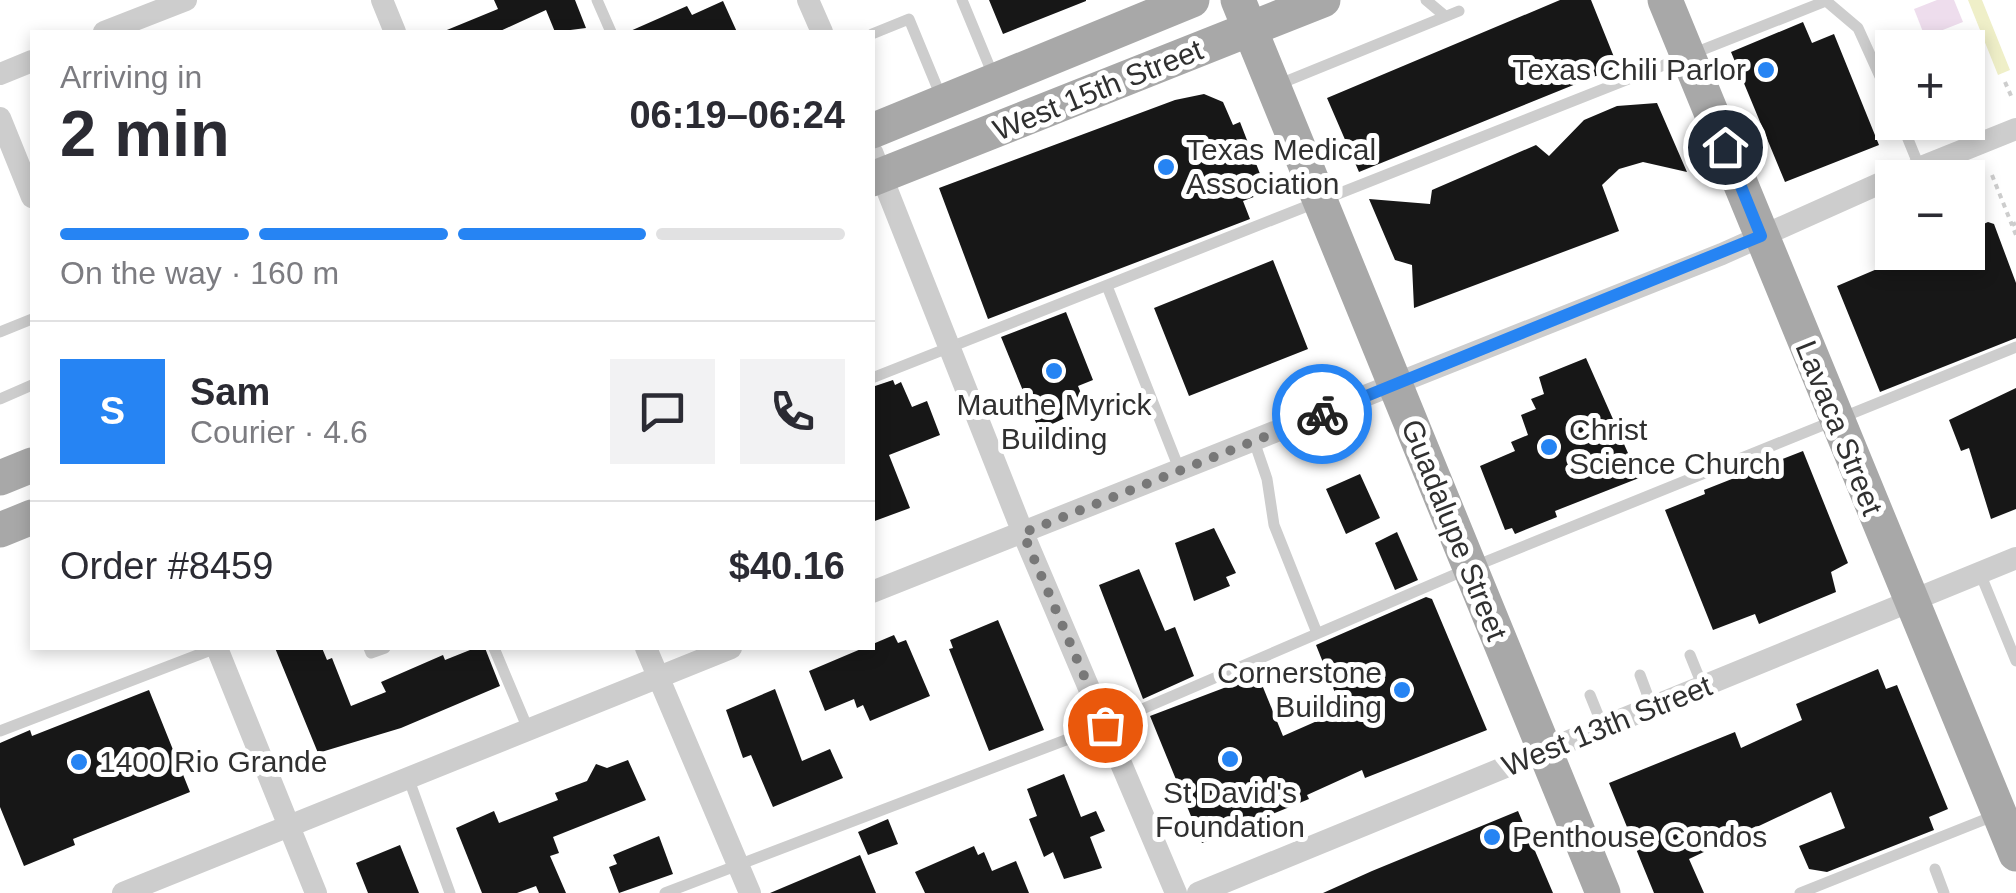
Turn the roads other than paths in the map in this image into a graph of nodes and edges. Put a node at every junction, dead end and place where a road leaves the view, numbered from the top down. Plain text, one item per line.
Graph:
1 (186, 0) edge
2 (382, 0) edge
3 (598, 0) edge
4 (808, 0) edge
5 (962, 0) edge
6 (1192, 0) edge
7 (1323, 0) edge
8 (1426, 0) edge
9 (1664, 0) edge
10 (1826, 1) edge
11 (1459, 10) dead end
12 (1244, 15) edge
13 (1445, 16) junction
14 (109, 30) edge
15 (394, 30) edge
16 (609, 30) edge
17 (821, 30) edge
18 (875, 33) edge
19 (1686, 54) junction
20 (30, 62) edge
21 (1875, 66) edge
22 (0, 74) edge
23 (995, 80) junction
24 (1273, 86) junction
25 (943, 102) junction
26 (0, 118) edge
27 (875, 129) edge
28 (2016, 129) edge
29 (1935, 160) edge
30 (876, 169) edge
31 (1875, 186) edge
32 (30, 192) edge
33 (1320, 202) junction
34 (1761, 236) junction
35 (1106, 286) junction
36 (30, 320) edge
37 (0, 332) edge
38 (952, 346) junction
39 (2016, 347) edge
40 (875, 377) edge
41 (1395, 385) junction
42 (30, 387) edge
43 (0, 398) edge
44 (1836, 420) junction
45 (1254, 441) junction
46 (30, 466) edge
47 (1180, 470) junction
48 (0, 478) edge
49 (30, 518) edge
50 (0, 530) edge
51 (1023, 533) junction
52 (2016, 558) edge
53 (1470, 568) junction
54 (1980, 573) junction
55 (875, 591) edge
56 (1910, 601) junction
57 (1318, 633) junction
58 (211, 650) edge
59 (217, 650) edge
60 (495, 650) edge
61 (647, 650) edge
62 (726, 650) edge
63 (1690, 655) dead end
64 (2016, 661) edge
65 (1640, 675) dead end
66 (658, 676) junction
67 (1702, 687) junction
68 (1590, 696) dead end
69 (1652, 708) junction
70 (1105, 725) junction
71 (1603, 727) junction
72 (528, 729) junction
73 (0, 731) edge
74 (1545, 751) junction
75 (408, 777) junction
76 (1999, 813) junction
77 (289, 825) junction
78 (2016, 854) edge
79 (738, 865) junction
80 (1935, 869) dead end
81 (123, 893) edge
82 (316, 893) edge
83 (450, 893) edge
84 (665, 893) edge
85 (750, 893) edge
86 (1176, 893) edge
87 (1198, 893) edge
88 (1602, 893) edge
89 (1800, 893) edge
90 (1944, 893) edge

1 - 14 street
2 - 15 street
3 - 16 lane
4 - 17 street
5 - 23 lane
6 - 23 main road, West 15th Street
7 - 12 main road, West 15th Street
8 - 13 lane
9 - 19 main road, Lavaca Street
10 - 19 lane
10 - 21 lane
11 - 13 lane
12 - 24 main road, Guadalupe Street
12 - 30 main road, West 15th Street
13 - 24 lane
18 - 25 lane
19 - 33 lane
19 - 34 main road, Lavaca Street
20 - 22 street
23 - 25 main road, West 15th Street
24 - 33 main road, Guadalupe Street
25 - 27 main road, West 15th Street
26 - 32 street
28 - 29 street
30 - 38 street
31 - 34 street
33 - 35 lane
33 - 41 main road, Guadalupe Street
34 - 41 street
34 - 44 main road, Lavaca Street
35 - 38 lane
35 - 47 lane
36 - 37 lane
38 - 40 lane
38 - 51 street
39 - 44 lane
41 - 45 street
41 - 53 main road, Guadalupe Street
42 - 43 lane
44 - 53 lane
44 - 56 main road, Lavaca Street
45 - 47 street
45 - 57 lane
46 - 48 main road
47 - 51 street
49 - 50 main road
51 - 55 street
51 - 70 street
52 - 54 street, West 13th Street
53 - 57 lane
53 - 74 main road, Guadalupe Street
54 - 56 street, West 13th Street
54 - 64 lane
56 - 67 street, West 13th Street
56 - 76 main road, Lavaca Street
57 - 70 lane
58 - 73 lane
59 - 77 street
60 - 72 lane
61 - 66 street
62 - 66 street
63 - 67 lane
65 - 69 lane
66 - 72 street
66 - 79 street
67 - 69 street, West 13th Street
68 - 71 lane
69 - 71 street, West 13th Street
70 - 79 lane
70 - 86 street
71 - 74 street, West 13th Street
72 - 75 street
74 - 87 street, West 13th Street
74 - 88 main road, Guadalupe Street
75 - 77 street
75 - 83 lane
76 - 78 main road, Lavaca Street
76 - 89 lane
77 - 81 street
77 - 82 street
79 - 84 lane
79 - 85 street
80 - 90 lane

